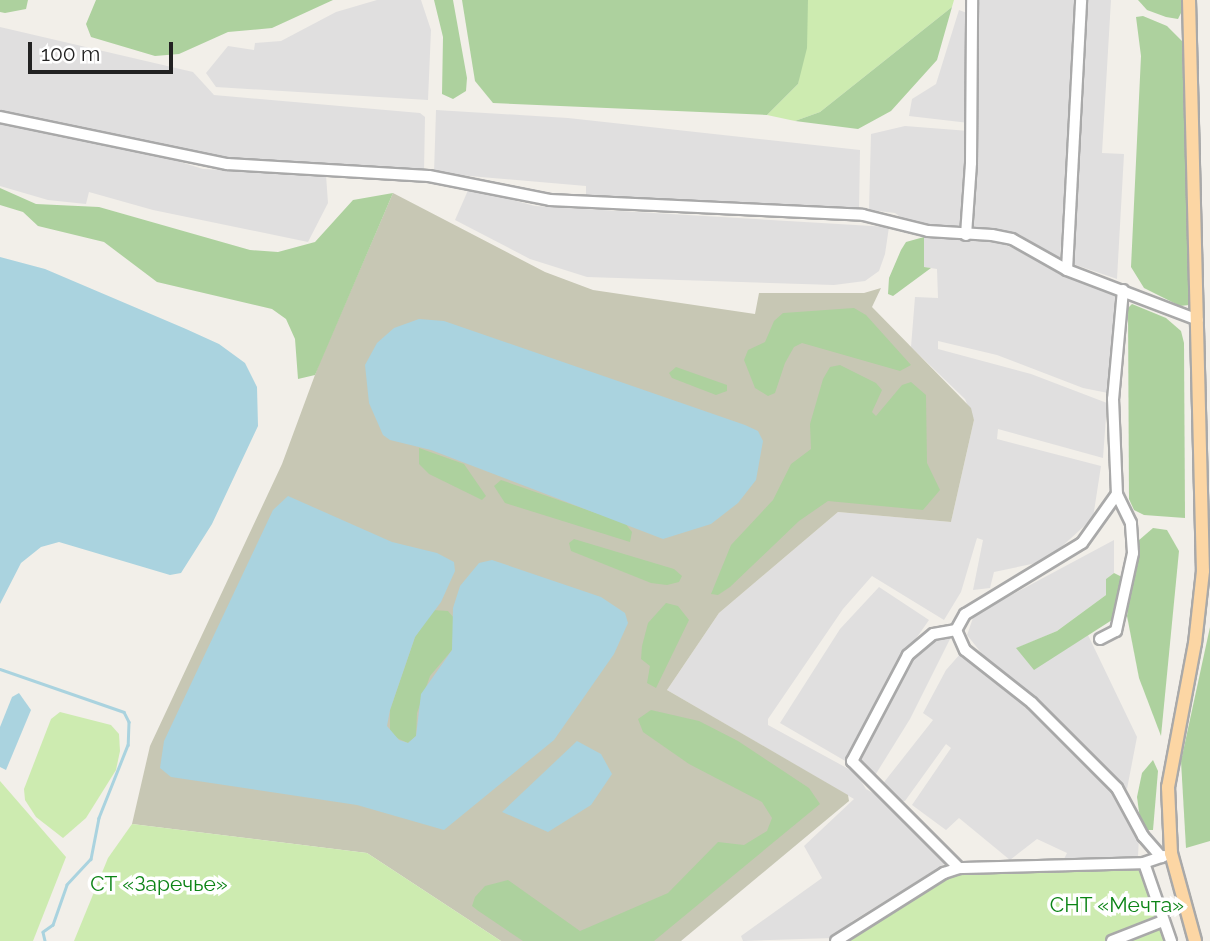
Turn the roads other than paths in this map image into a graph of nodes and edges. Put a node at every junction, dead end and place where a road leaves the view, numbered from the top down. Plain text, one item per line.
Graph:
1 (971, 0) edge
2 (1081, 0) edge
3 (1189, 0) edge
4 (0, 117) edge
5 (966, 235) junction
6 (1067, 270) junction
7 (1124, 290) junction
8 (1198, 320) junction
9 (1117, 494) junction
10 (956, 630) junction
11 (1100, 639) dead end
12 (1166, 855) junction
13 (1144, 863) junction
14 (959, 868) junction
15 (1163, 921) junction
16 (836, 941) edge
17 (1112, 941) edge
18 (1171, 941) edge
19 (1195, 941) edge

1 - 5 street
2 - 6 street
3 - 8 main road
4 - 5 street
5 - 6 street
6 - 7 street
7 - 8 street
7 - 9 street
8 - 12 main road
9 - 10 street
9 - 11 street
10 - 12 street
10 - 14 street
12 - 13 street
12 - 19 main road
13 - 14 street
13 - 15 street
14 - 16 street
15 - 17 street
15 - 18 street

